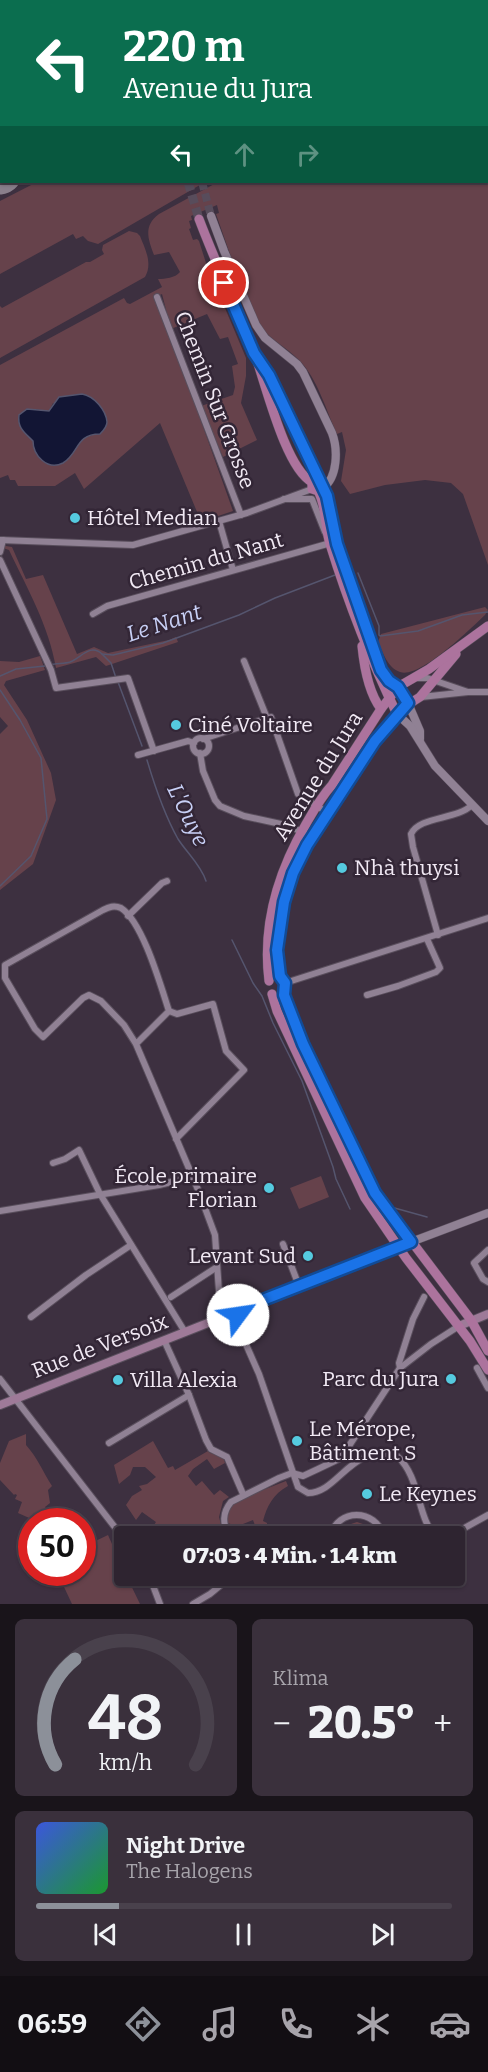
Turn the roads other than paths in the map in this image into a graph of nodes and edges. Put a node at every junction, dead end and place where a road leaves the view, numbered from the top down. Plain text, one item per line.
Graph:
1 (211, 216) tunnel mouth
2 (199, 219) tunnel mouth
3 (157, 297) dead end
4 (254, 353) junction
5 (316, 486) junction
6 (284, 499) junction
7 (242, 515) junction
8 (219, 521) junction
9 (1, 540) edge
10 (329, 543) junction
11 (0, 552) edge
12 (0, 560) edge
13 (233, 570) junction
14 (93, 614) dead end
15 (488, 626) edge
16 (361, 632) junction
17 (463, 645) junction
18 (244, 661) dead end
19 (411, 679) junction
20 (435, 681) junction
21 (398, 687) junction
22 (468, 692) junction
23 (488, 692) edge
24 (420, 697) junction
25 (389, 698) junction
26 (408, 703) junction
27 (381, 709) junction
28 (397, 714) junction
29 (269, 717) junction
30 (203, 739) junction
31 (420, 740) junction
32 (194, 743) junction
33 (154, 751) junction
34 (200, 753) junction
35 (138, 755) dead end
36 (472, 805) junction
37 (316, 806) junction
38 (328, 813) junction
39 (488, 821) edge
40 (302, 831) junction
41 (311, 837) junction
42 (167, 881) dead end
43 (128, 916) junction
44 (488, 918) edge
45 (438, 935) junction
46 (427, 939) junction
47 (269, 981) junction
48 (283, 984) junction
49 (272, 994) junction
50 (367, 995) dead end
51 (169, 1011) junction
52 (135, 1044) junction
53 (176, 1139) junction
54 (52, 1163) dead end
55 (192, 1177) junction
56 (100, 1194) junction
57 (0, 1211) edge
58 (488, 1213) edge
59 (411, 1242) junction
60 (283, 1244) dead end
61 (131, 1245) junction
62 (399, 1247) junction
63 (488, 1250) edge
64 (217, 1267) junction
65 (488, 1282) edge
66 (299, 1286) junction
67 (219, 1287) junction
68 (171, 1297) dead end
69 (424, 1297) dead end
70 (235, 1300) junction
71 (250, 1305) junction
72 (220, 1308) junction
73 (488, 1314) edge
74 (32, 1317) dead end
75 (234, 1318) junction
76 (471, 1320) junction
77 (213, 1321) junction
78 (459, 1326) junction
79 (185, 1332) junction
80 (164, 1340) junction
81 (488, 1351) edge
82 (400, 1368) junction
83 (477, 1368) dead end
84 (488, 1370) edge
85 (0, 1379) edge
86 (488, 1388) edge
87 (189, 1395) junction
88 (15, 1399) junction
89 (0, 1405) edge
90 (109, 1443) dead end
91 (292, 1473) junction
92 (243, 1494) junction
93 (488, 1515) edge
94 (114, 1526) edge
95 (225, 1526) edge
96 (335, 1526) edge
97 (378, 1526) edge
98 (429, 1526) edge
99 (465, 1528) edge
100 (153, 1586) edge
101 (220, 1586) edge
102 (160, 1604) edge
103 (193, 1604) edge

1 - 5 street
2 - 4 main road
3 - 7 street, Chemin Sur Grosse
4 - 5 main road
4 - 5 main road
5 - 6 street
5 - 10 main road
5 - 21 main road
6 - 7 street
6 - 10 street
7 - 8 street
8 - 9 street
8 - 13 street
9 - 11 street
10 - 13 street, Chemin du Nant
10 - 16 main road
12 - 33 street
13 - 14 street, Chemin du Nant
15 - 17 main road
16 - 25 main road
16 - 27 main road
17 - 19 main road, Avenue du Jura
17 - 20 main road
18 - 29 street
19 - 20 street
19 - 21 main road, Avenue du Jura
20 - 22 street
20 - 24 main road
21 - 25 main road, Avenue du Jura
21 - 26 main road
22 - 23 street
22 - 24 street
24 - 26 main road, Avenue du Jura
25 - 27 main road, Avenue du Jura
25 - 28 main road
26 - 28 main road, Avenue du Jura
26 - 31 street
27 - 37 main road, Avenue du Jura
28 - 31 street
28 - 38 main road, Avenue du Jura
29 - 30 street
29 - 37 street
30 - 32 street
30 - 34 street
31 - 36 street
32 - 33 street
32 - 34 street
33 - 35 street
34 - 40 street
36 - 39 street
36 - 45 street
37 - 38 street
37 - 40 main road, Avenue du Jura
38 - 41 main road, Avenue du Jura
40 - 41 street
40 - 47 main road, Avenue du Jura
41 - 48 main road, Avenue du Jura
42 - 43 street
43 - 51 street
43 - 52 street
44 - 45 street
45 - 46 street
46 - 48 street
46 - 50 street
47 - 48 main road
47 - 49 main road
48 - 49 main road
48 - 59 main road, Avenue du Jura
49 - 62 main road
51 - 52 street
51 - 53 street
52 - 53 street
53 - 55 street
54 - 56 street
55 - 56 street
55 - 64 street
56 - 57 street
56 - 61 street
58 - 59 street, Rue de Versoix
59 - 62 main road, Rue de Versoix
59 - 76 main road, Avenue du Jura
60 - 66 street
61 - 74 street
61 - 79 street
62 - 66 main road, Rue de Versoix
62 - 78 main road
63 - 65 street
64 - 67 street
64 - 68 street
66 - 71 main road, Rue de Versoix
67 - 70 street
67 - 72 street
69 - 82 street
70 - 71 main road
70 - 72 main road
70 - 75 main road
71 - 75 main road, Rue de Versoix
72 - 75 main road
72 - 77 main road
73 - 76 main road
75 - 77 main road, Rue de Versoix
75 - 91 street
76 - 78 main road
76 - 81 main road, Avenue du Jura
77 - 79 main road, Rue de Versoix
78 - 82 street
78 - 84 main road
79 - 80 main road, Rue de Versoix
80 - 87 street
80 - 88 main road, Rue de Versoix
82 - 91 street
83 - 86 street
85 - 88 street
87 - 90 street
87 - 92 street
88 - 89 main road, Rue de Versoix
88 - 94 street
91 - 92 street
91 - 98 street
92 - 95 street
93 - 99 street
96 - 97 street
100 - 102 street
101 - 103 street

